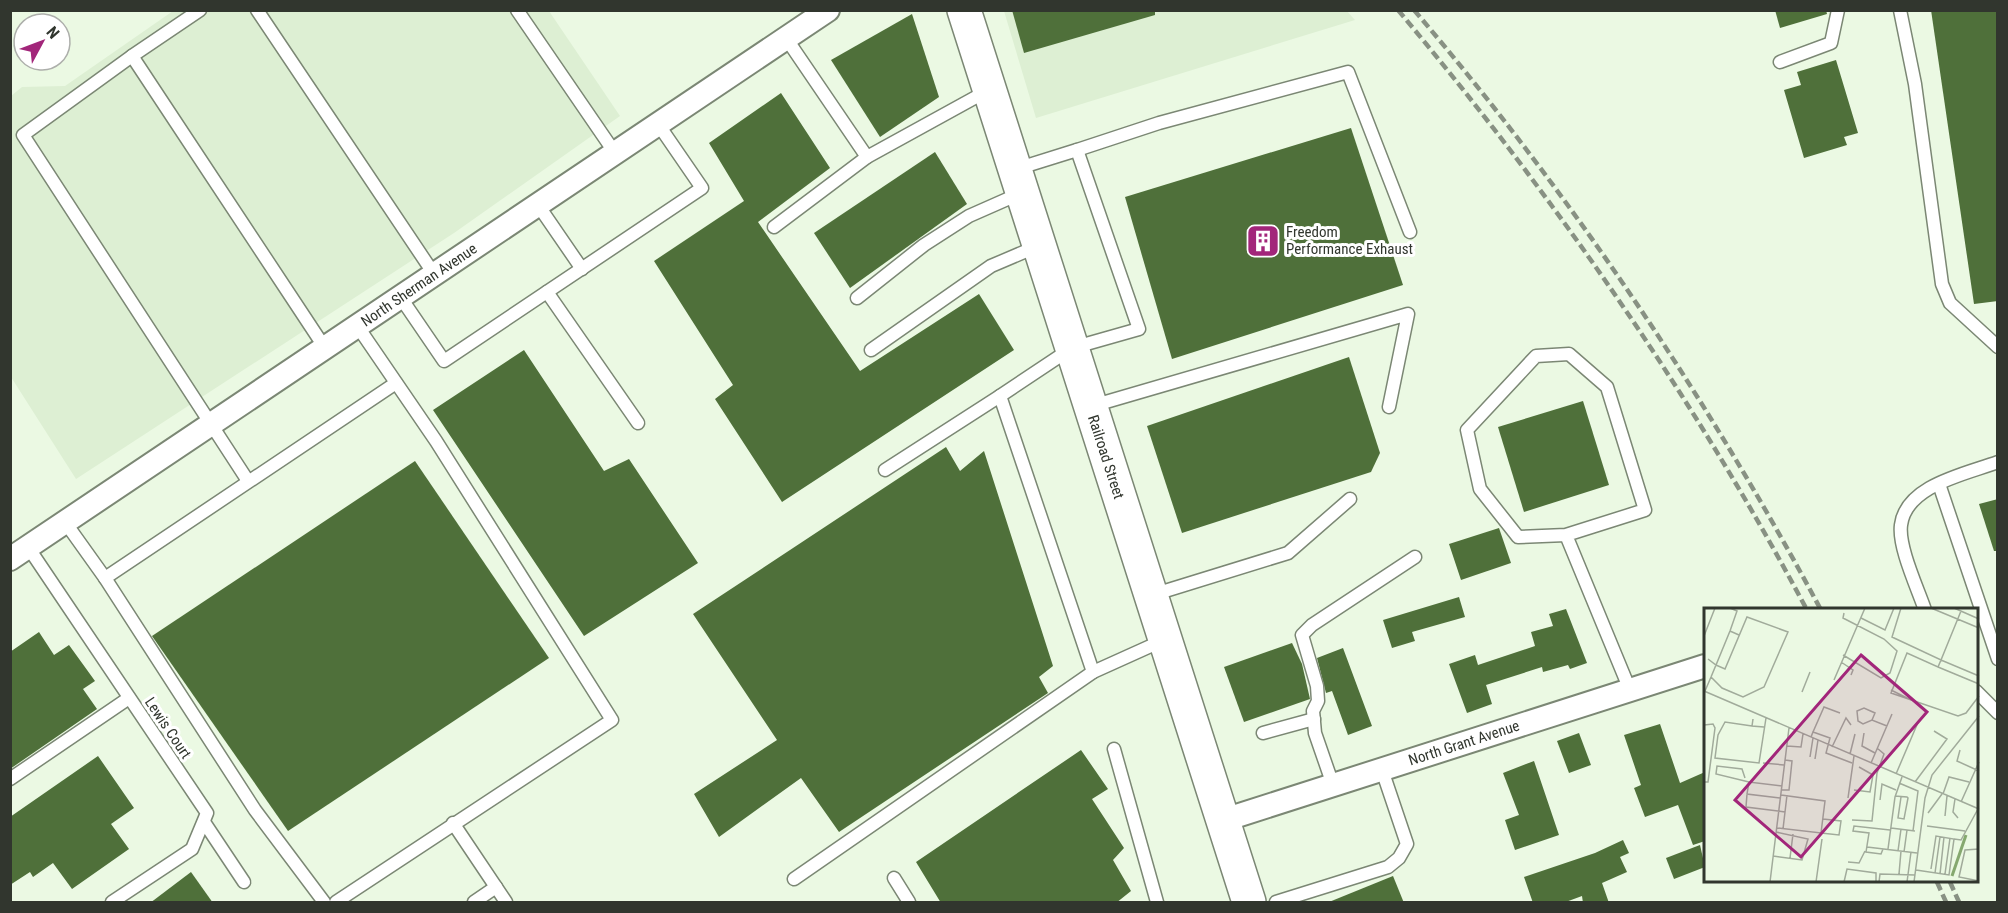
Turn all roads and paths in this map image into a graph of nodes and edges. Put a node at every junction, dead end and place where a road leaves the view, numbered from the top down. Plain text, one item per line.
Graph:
1 (200, 10) edge
2 (257, 10) edge
3 (517, 10) edge
4 (828, 10) edge
5 (964, 10) edge
6 (1838, 10) edge
7 (1900, 10) edge
8 (786, 38) junction
9 (132, 57) junction
10 (1780, 62) dead end
11 (989, 90) junction
12 (658, 124) junction
13 (1077, 150) junction
14 (615, 153) junction
15 (867, 157) junction
16 (1018, 181) junction
17 (538, 205) junction
18 (774, 226) dead end
19 (1410, 232) dead end
20 (1039, 246) junction
21 (582, 269) junction
22 (434, 274) junction
23 (548, 292) junction
24 (401, 298) junction
25 (857, 298) dead end
26 (358, 327) junction
27 (1998, 347) edge
28 (325, 348) junction
29 (1072, 348) junction
30 (871, 350) dead end
31 (396, 383) junction
32 (1000, 396) junction
33 (1389, 406) dead end
34 (1090, 407) junction
35 (212, 423) junction
36 (638, 423) dead end
37 (1998, 462) edge
38 (885, 470) dead end
39 (248, 481) junction
40 (1939, 484) junction
41 (1350, 499) dead end
42 (65, 522) junction
43 (1566, 535) junction
44 (19, 553) edge
45 (1415, 557) dead end
46 (105, 579) junction
47 (1151, 595) junction
48 (1924, 608) edge
49 (1165, 639) junction
50 (1998, 659) edge
51 (1704, 666) edge
52 (1093, 672) junction
53 (1630, 690) junction
54 (1978, 692) edge
55 (129, 698) junction
56 (1997, 708) edge
57 (1314, 719) junction
58 (1263, 733) dead end
59 (1114, 749) dead end
60 (1382, 770) junction
61 (10, 779) edge
62 (1333, 785) junction
63 (1224, 820) junction
64 (204, 822) junction
65 (453, 823) junction
66 (894, 878) dead end
67 (794, 879) dead end
68 (244, 882) dead end
69 (496, 887) junction
70 (112, 903) edge
71 (324, 903) edge
72 (336, 903) edge
73 (474, 903) edge
74 (506, 903) edge
75 (909, 903) edge
76 (1157, 903) edge
77 (1249, 903) edge
78 (1276, 903) edge

1 - 9 lane
2 - 22 lane
3 - 14 lane
4 - 8 street, North Sherman Avenue
5 - 11 main road, Railroad Street
6 - 10 lane
7 - 27 lane
8 - 12 street, North Sherman Avenue
8 - 15 lane
9 - 28 lane
9 - 35 lane
11 - 15 lane
11 - 16 main road, Railroad Street
12 - 14 street, North Sherman Avenue
12 - 21 lane
13 - 16 lane
13 - 19 lane
13 - 29 lane
14 - 17 street, North Sherman Avenue
15 - 18 lane
16 - 20 main road, Railroad Street
16 - 25 lane
17 - 21 lane
17 - 22 street, North Sherman Avenue
20 - 29 main road, Railroad Street
20 - 30 lane
21 - 23 lane
22 - 24 street, North Sherman Avenue
23 - 24 lane
23 - 36 lane
24 - 26 street, North Sherman Avenue
26 - 28 street, North Sherman Avenue
26 - 31 lane
28 - 35 street, North Sherman Avenue
29 - 32 lane
29 - 34 main road, Railroad Street
31 - 39 lane
31 - 65 lane
32 - 38 lane
32 - 52 lane
33 - 34 lane
34 - 47 main road, Railroad Street
35 - 39 lane
35 - 42 street, North Sherman Avenue
37 - 40 lane
39 - 46 lane
40 - 48 lane
40 - 50 lane
41 - 47 lane
42 - 44 street, North Sherman Avenue
42 - 46 lane
43 - 43 lane
43 - 53 lane
44 - 55 lane, Lewis Court
45 - 57 lane
46 - 71 lane
47 - 49 main road, Railroad Street
49 - 52 lane
49 - 63 main road, Railroad Street
51 - 53 street, North Grant Avenue
52 - 67 lane
53 - 60 street, North Grant Avenue
54 - 56 lane
55 - 61 lane
55 - 64 lane, Lewis Court
57 - 58 lane
57 - 62 lane
59 - 76 lane
60 - 62 street, North Grant Avenue
60 - 78 lane
62 - 63 street, North Grant Avenue
63 - 77 main road, Railroad Street
64 - 68 lane
64 - 70 lane
65 - 69 lane
65 - 72 lane
66 - 75 lane
69 - 73 lane
69 - 74 lane

